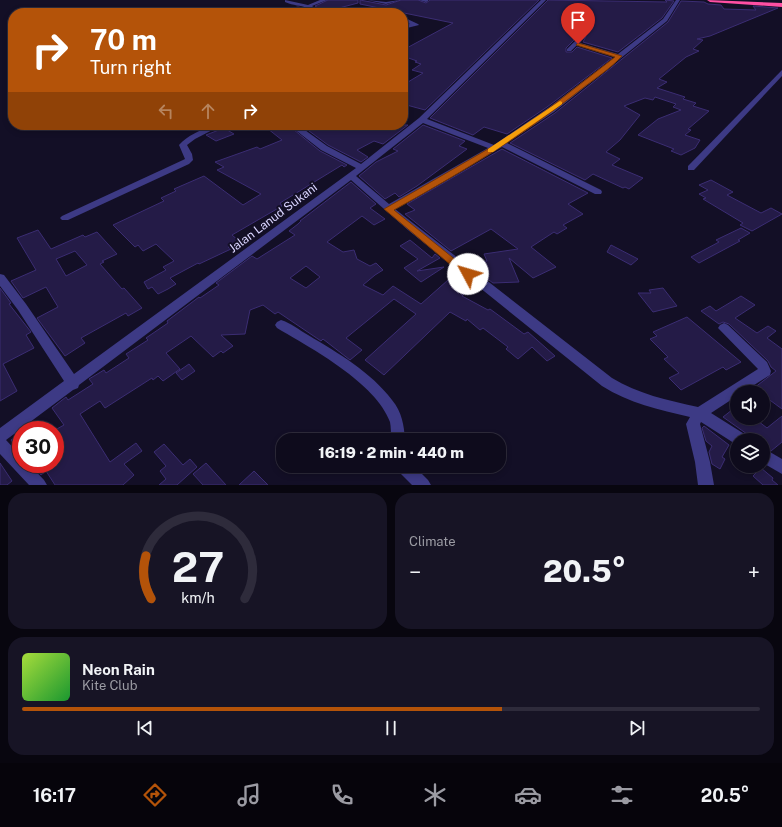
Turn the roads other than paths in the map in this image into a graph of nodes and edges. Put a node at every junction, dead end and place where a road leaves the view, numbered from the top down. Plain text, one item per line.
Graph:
1 (325, 0) edge
2 (369, 0) edge
3 (398, 0) edge
4 (678, 0) edge
5 (710, 0) edge
6 (723, 0) edge
7 (287, 1) edge
8 (541, 1) edge
9 (782, 5) edge
10 (308, 6) junction
11 (311, 8) edge
12 (408, 21) edge
13 (408, 26) edge
14 (582, 36) dead end
15 (575, 43) junction
16 (568, 50) dead end
17 (619, 56) junction
18 (782, 72) edge
19 (422, 120) junction
20 (207, 130) edge
21 (300, 130) edge
22 (498, 146) junction
23 (361, 167) junction
24 (690, 168) dead end
25 (351, 176) junction
26 (598, 192) dead end
27 (388, 209) junction
28 (65, 218) dead end
29 (0, 278) edge
30 (281, 324) dead end
31 (724, 328) dead end
32 (73, 384) junction
33 (699, 413) junction
34 (398, 433) edge
35 (730, 433) edge
36 (0, 436) edge
37 (0, 444) edge
38 (770, 459) edge
39 (782, 467) edge
40 (410, 473) edge
41 (39, 485) edge
42 (423, 485) edge
43 (706, 485) edge

1 - 10 street
2 - 3 street
4 - 17 street
5 - 6 highway
6 - 9 highway
7 - 10 street
8 - 19 street, Jalan Lanud Sukani
10 - 11 street
12 - 13 street
14 - 15 street
15 - 16 street
15 - 17 street
17 - 22 street
18 - 24 street
19 - 22 street
19 - 23 street, Jalan Lanud Sukani
20 - 28 street
21 - 23 street
22 - 26 street
22 - 27 street
23 - 25 street, Jalan Lanud Sukani
25 - 27 street
25 - 32 street, Jalan Lanud Sukani
27 - 33 street
29 - 32 street
30 - 34 street
31 - 33 street
32 - 36 street, Jalan Lanud Sukani
33 - 35 street
33 - 43 street
37 - 41 street
38 - 39 street
40 - 42 street

